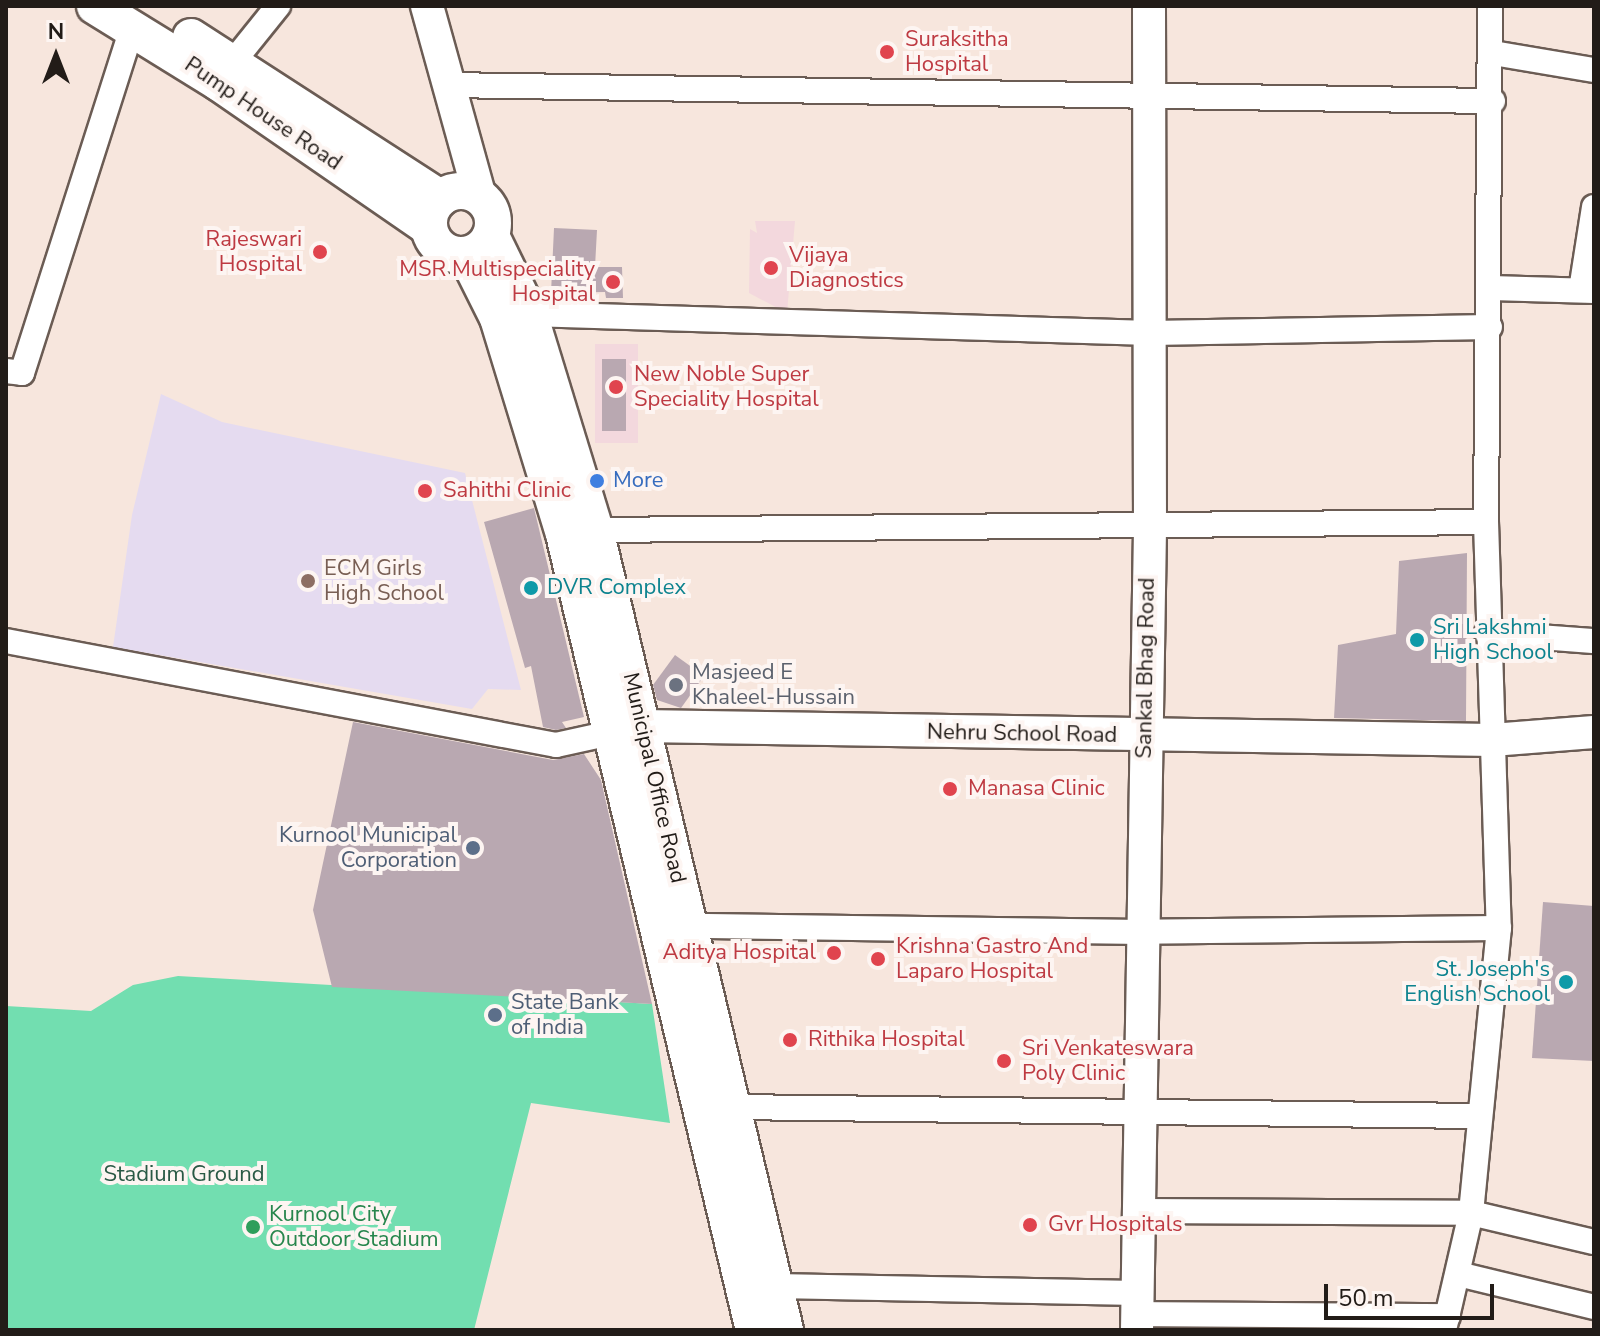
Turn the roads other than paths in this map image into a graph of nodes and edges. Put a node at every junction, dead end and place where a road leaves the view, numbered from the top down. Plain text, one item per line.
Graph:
1 (95, 6) edge
2 (278, 6) edge
3 (427, 6) edge
4 (1149, 6) edge
5 (1490, 6) edge
6 (135, 17) edge
7 (1493, 53) junction
8 (233, 62) junction
9 (1594, 70) edge
10 (446, 85) junction
11 (1147, 95) junction
12 (1493, 101) junction
13 (480, 197) junction
14 (1594, 207) edge
15 (434, 213) junction
16 (479, 246) junction
17 (1491, 288) junction
18 (1588, 290) edge
19 (529, 314) junction
20 (1490, 327) junction
21 (1151, 333) junction
22 (6, 371) edge
23 (1486, 522) junction
24 (1150, 528) junction
25 (595, 530) junction
26 (1487, 633) junction
27 (6, 641) edge
28 (1594, 641) edge
29 (626, 729) junction
30 (1594, 732) edge
31 (1144, 736) junction
32 (1492, 740) junction
33 (689, 926) junction
34 (1499, 928) junction
35 (1142, 932) junction
36 (730, 1107) junction
37 (1144, 1113) junction
38 (1480, 1116) junction
39 (1141, 1211) junction
40 (1471, 1213) junction
41 (1594, 1242) edge
42 (1458, 1274) junction
43 (775, 1286) junction
44 (1594, 1307) edge
45 (1137, 1312) edge
46 (1446, 1323) edge
47 (754, 1330) edge
48 (785, 1330) edge

1 - 6 main road, Pump House Road
2 - 8 street
3 - 10 street
4 - 11 street, Sankal Bhag Road
5 - 7 street
6 - 8 main road
6 - 15 main road, Pump House Road
6 - 22 street
7 - 9 street
7 - 12 street
8 - 15 main road
10 - 11 street
10 - 13 street
11 - 12 street
11 - 21 street, Sankal Bhag Road
12 - 17 street
13 - 15 main road
13 - 16 main road
14 - 18 street
15 - 16 main road
16 - 19 main road, Municipal Office Road
16 - 29 main road, Municipal Office Road
17 - 18 street
17 - 20 street
19 - 21 street
19 - 25 main road, Municipal Office Road
20 - 21 street
20 - 23 street
21 - 24 street, Sankal Bhag Road
23 - 24 street
23 - 26 street
24 - 25 street
24 - 31 street, Sankal Bhag Road
25 - 29 main road, Municipal Office Road
26 - 28 street
26 - 32 street
27 - 29 street
29 - 31 street, Nehru School Road
29 - 33 main road, Municipal Office Road
29 - 47 main road, Municipal Office Road
30 - 32 street, Nehru School Road
31 - 32 street, Nehru School Road
31 - 35 street, Sankal Bhag Road
32 - 34 street
33 - 35 street
33 - 36 main road, Municipal Office Road
34 - 35 street
34 - 38 street
35 - 37 street, Sankal Bhag Road
36 - 37 street
36 - 43 main road, Municipal Office Road
37 - 38 street
37 - 39 street, Sankal Bhag Road
38 - 40 street
39 - 40 street
39 - 45 street, Sankal Bhag Road
40 - 41 street
40 - 42 street
42 - 44 street
42 - 46 street
43 - 45 street
43 - 48 main road, Municipal Office Road
45 - 46 street

